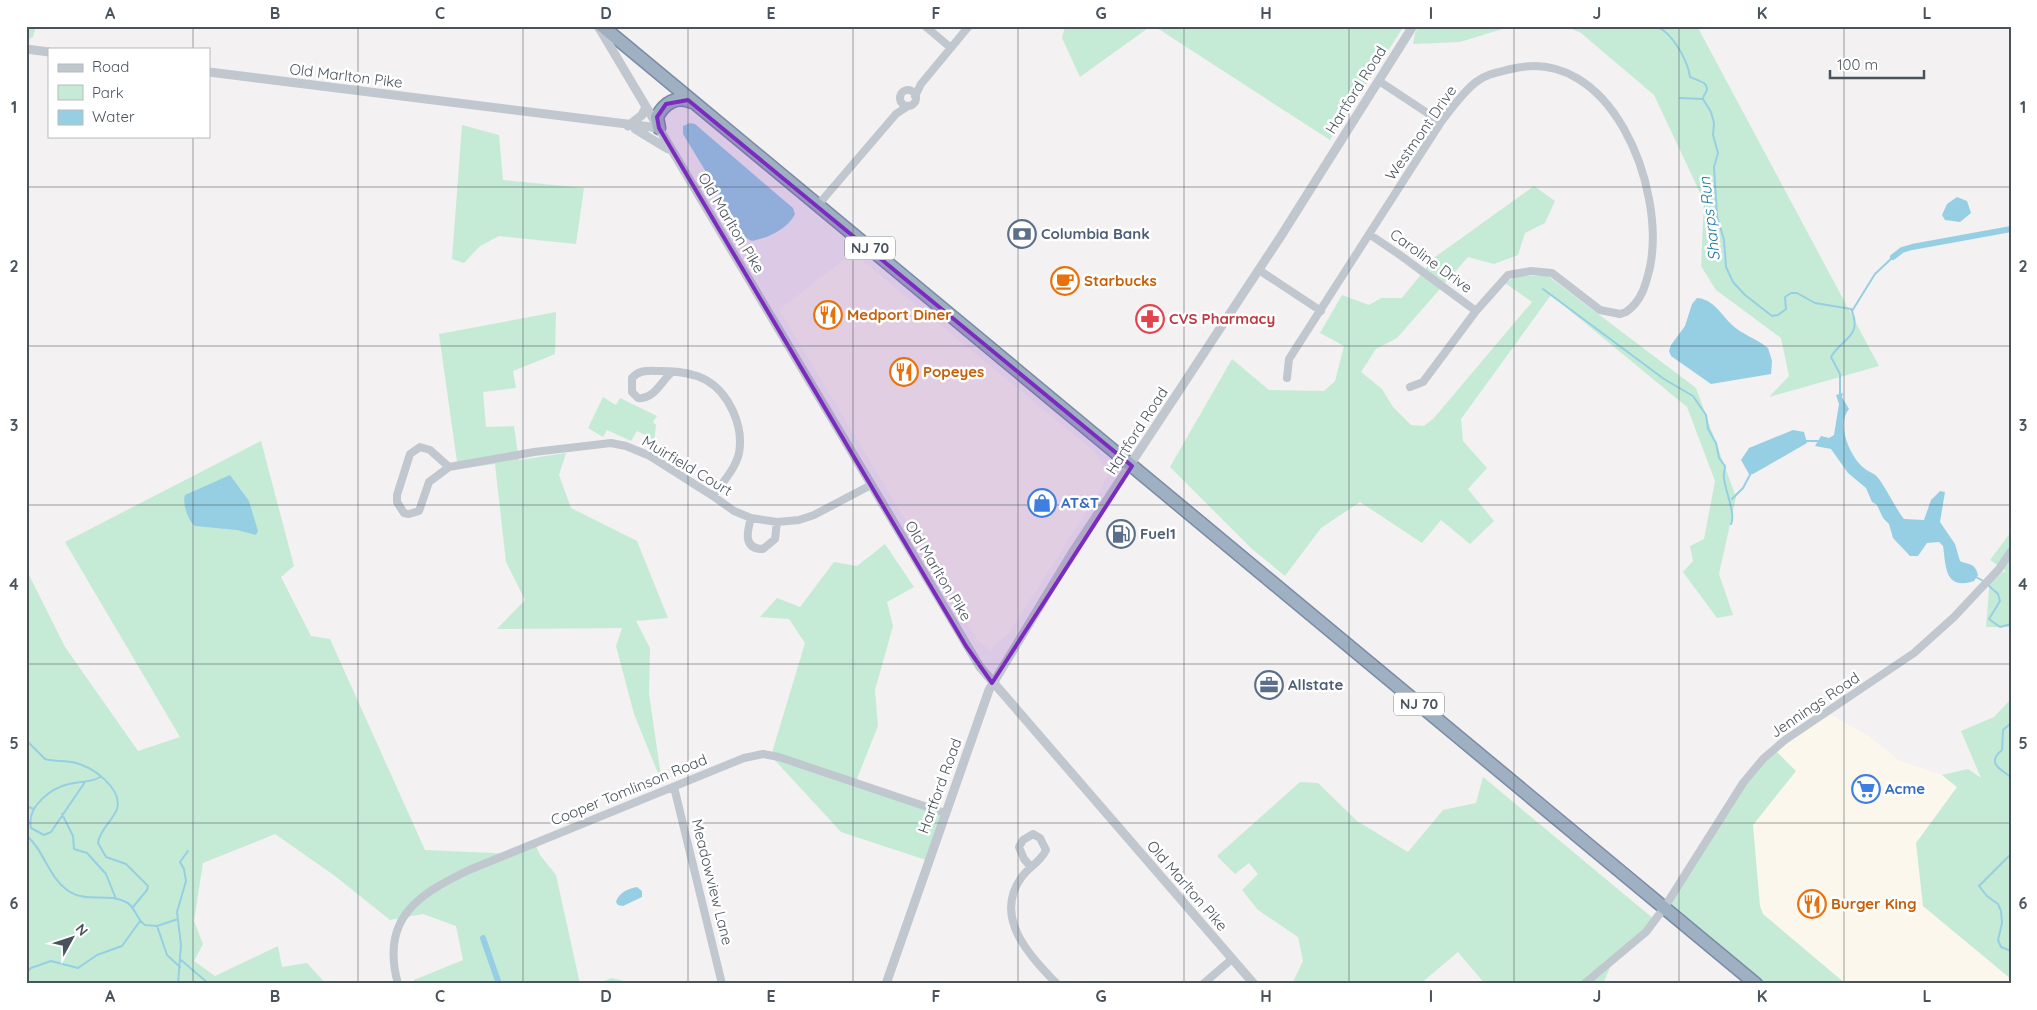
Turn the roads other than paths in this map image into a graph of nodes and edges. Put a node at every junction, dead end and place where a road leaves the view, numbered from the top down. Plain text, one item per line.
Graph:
1 (598, 26) edge
2 (602, 26) edge
3 (925, 26) edge
4 (969, 26) edge
5 (1413, 26) edge
6 (951, 48) junction
7 (26, 49) edge
8 (48, 52) edge
9 (210, 72) edge
10 (1379, 81) junction
11 (912, 93) junction
12 (695, 104) junction
13 (905, 104) junction
14 (646, 107) junction
15 (1441, 122) junction
16 (628, 126) junction
17 (659, 128) junction
18 (675, 156) junction
19 (818, 205) junction
20 (1369, 234) junction
21 (1259, 270) junction
22 (1321, 311) junction
23 (1476, 312) junction
24 (672, 372) junction
25 (1287, 378) dead end
26 (1410, 387) dead end
27 (1132, 466) junction
28 (449, 467) junction
29 (871, 486) junction
30 (713, 496) junction
31 (751, 518) junction
32 (777, 522) junction
33 (2011, 551) edge
34 (992, 683) junction
35 (674, 787) junction
36 (945, 814) junction
37 (1031, 867) dead end
38 (1664, 908) junction
39 (1232, 958) junction
40 (398, 984) edge
41 (722, 984) edge
42 (886, 984) edge
43 (1057, 984) edge
44 (1203, 984) edge
45 (1254, 984) edge
46 (1584, 984) edge
47 (1756, 984) edge

1 - 14 street, Old Marlton Pike
2 - 12 highway, NJ 70
3 - 6 street
4 - 6 street
5 - 10 street, Hartford Road
6 - 11 street
7 - 8 street
9 - 16 street, Old Marlton Pike
10 - 15 street
10 - 21 street, Hartford Road
11 - 13 street
11 - 13 street
12 - 17 highway
12 - 19 highway, NJ 70
13 - 19 street
14 - 16 street
14 - 17 street, Old Marlton Pike
15 - 20 street, Westmont Drive
15 - 23 street, Westmont Drive
16 - 17 street
16 - 18 street
17 - 18 street, Old Marlton Pike
18 - 29 street, Old Marlton Pike
19 - 27 highway, NJ 70
20 - 22 street, Westmont Drive
20 - 23 street, Caroline Drive
21 - 22 street
21 - 27 street, Hartford Road
22 - 25 street, Westmont Drive
23 - 26 street, Westmont Drive
24 - 24 street
24 - 30 street
27 - 34 street, Hartford Road
27 - 38 highway, NJ 70
28 - 28 street, Muirfield Court
28 - 30 street, Muirfield Court
29 - 32 street, Muirfield Court
29 - 34 street, Old Marlton Pike
30 - 31 street, Muirfield Court
31 - 32 street, Muirfield Court
31 - 32 street
33 - 38 street, Jennings Road
34 - 36 street, Hartford Road
34 - 39 street, Old Marlton Pike
35 - 36 street, Cooper Tomlinson Road
35 - 40 street, Cooper Tomlinson Road
35 - 41 street, Meadowview Lane
36 - 42 street, Hartford Road
37 - 43 street
38 - 46 street, Jennings Road
38 - 47 highway, NJ 70
39 - 44 street
39 - 45 street, Old Marlton Pike

